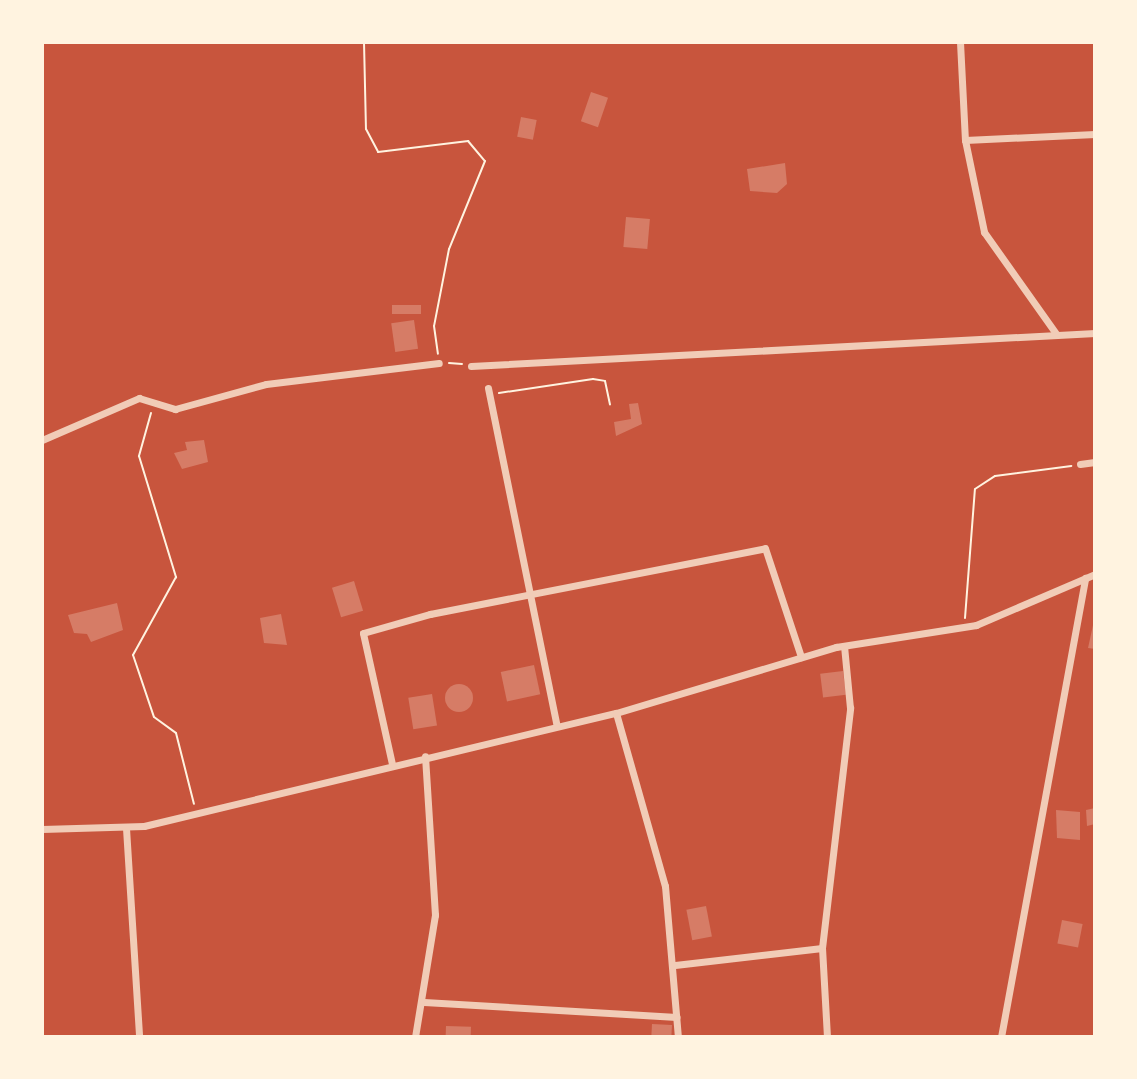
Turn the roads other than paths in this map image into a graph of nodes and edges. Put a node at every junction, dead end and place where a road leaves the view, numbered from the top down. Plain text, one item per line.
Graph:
1 (960, 42) edge
2 (1095, 134) edge
3 (965, 140) junction
4 (1095, 333) edge
5 (1057, 335) junction
6 (439, 363) road end
7 (471, 366) road end
8 (489, 391) road end
9 (42, 440) edge
10 (1095, 462) edge
11 (1080, 464) road end
12 (1095, 574) edge
13 (1085, 578) junction
14 (529, 595) junction
15 (844, 646) junction
16 (801, 657) junction
17 (616, 713) junction
18 (557, 726) junction
19 (425, 756) junction
20 (392, 764) junction
21 (126, 828) junction
22 (42, 829) edge
23 (822, 948) junction
24 (675, 965) junction
25 (424, 1002) junction
26 (677, 1017) junction
27 (139, 1037) edge
28 (415, 1037) edge
29 (678, 1037) edge
30 (827, 1037) edge
31 (1001, 1037) edge

1 - 3 street
2 - 3 street
3 - 5 street
4 - 5 street
5 - 7 street
6 - 9 street
8 - 14 street
10 - 11 street
12 - 13 street
13 - 15 street
13 - 31 street
14 - 16 street
14 - 18 street
14 - 20 street
15 - 16 street
15 - 23 street
16 - 17 street
17 - 18 street
17 - 24 street
18 - 19 street
19 - 20 street
19 - 25 street
20 - 21 street
21 - 22 street
21 - 27 street
23 - 24 street
23 - 30 street
24 - 26 street
25 - 26 street
25 - 28 street
26 - 29 street

